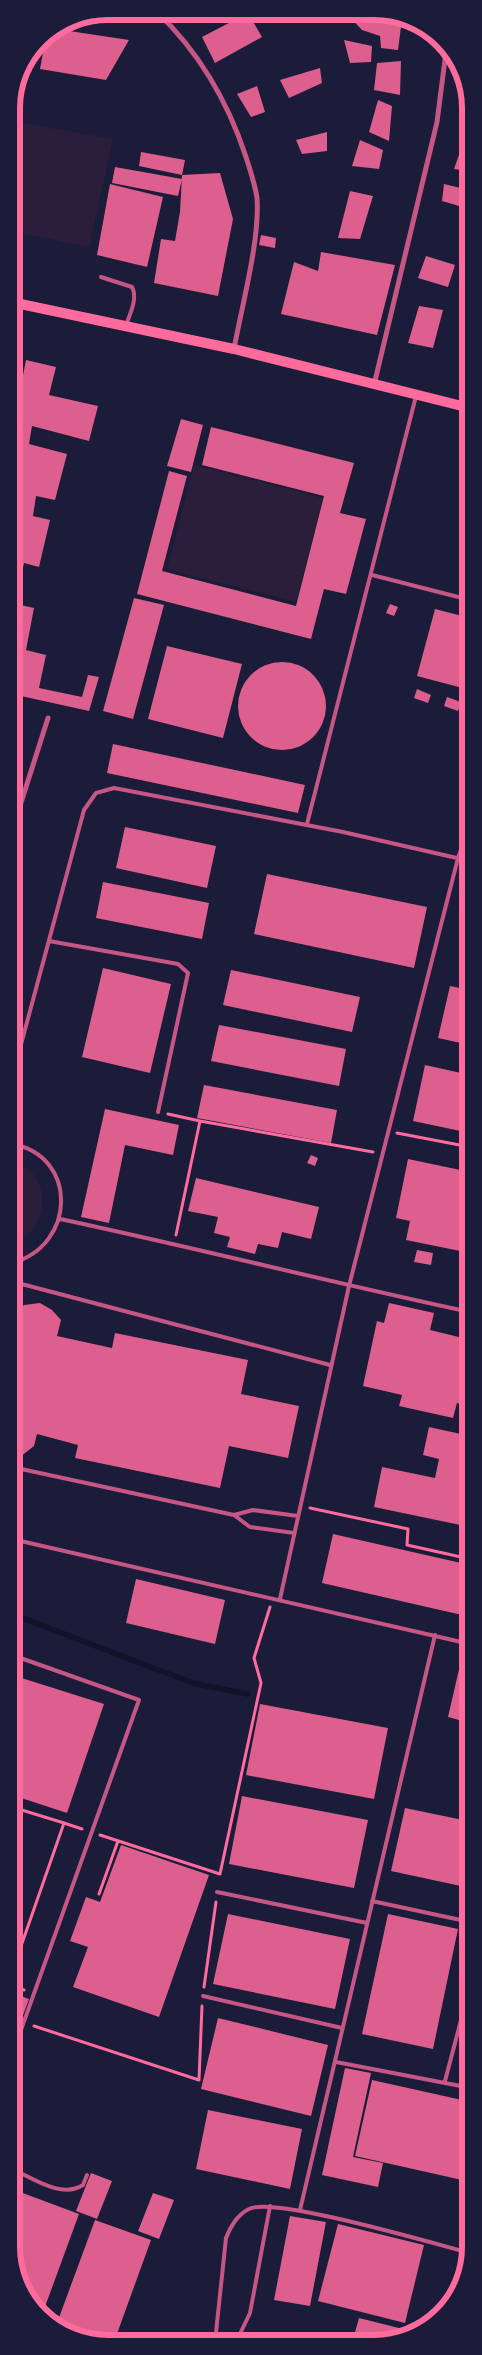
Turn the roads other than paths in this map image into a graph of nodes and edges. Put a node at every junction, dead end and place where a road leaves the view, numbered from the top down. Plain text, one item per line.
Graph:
1 (165, 20) edge
2 (445, 57) edge
3 (101, 277) dead end
4 (20, 304) edge
5 (126, 325) junction
6 (234, 349) junction
7 (374, 385) junction
8 (416, 396) junction
9 (462, 406) edge
10 (372, 575) junction
11 (462, 598) edge
12 (48, 718) dead end
13 (20, 806) edge
14 (306, 824) junction
15 (462, 847) edge
16 (458, 858) junction
17 (462, 859) edge
18 (49, 941) junction
19 (20, 1048) edge
20 (158, 1112) road end
21 (20, 1147) edge
22 (60, 1219) junction
23 (20, 1260) edge
24 (20, 1284) edge
25 (349, 1286) junction
26 (462, 1310) edge
27 (330, 1365) junction
28 (20, 1469) edge
29 (234, 1515) junction
30 (298, 1516) junction
31 (294, 1533) junction
32 (20, 1541) edge
33 (280, 1599) junction
34 (435, 1636) junction
35 (462, 1642) edge
36 (20, 1658) edge
37 (218, 1892) road end
38 (372, 1901) junction
39 (462, 1920) edge
40 (367, 1923) junction
41 (202, 1996) road end
42 (462, 2016) edge
43 (342, 2028) junction
44 (20, 2033) edge
45 (336, 2062) junction
46 (445, 2081) junction
47 (462, 2086) edge
48 (20, 2173) edge
49 (87, 2174) dead end
50 (270, 2206) junction
51 (300, 2210) junction
52 (462, 2251) edge
53 (216, 2335) edge
54 (239, 2335) edge

1 - 6 street
2 - 7 street
3 - 5 lane
4 - 5 main road
5 - 6 main road
6 - 7 main road
7 - 8 main road
8 - 9 main road
8 - 10 lane
10 - 11 lane
10 - 14 lane
12 - 13 street
14 - 16 lane
14 - 18 lane
15 - 16 lane
16 - 17 lane
16 - 25 lane
18 - 19 lane
18 - 20 lane
21 - 22 lane
22 - 23 lane
22 - 25 lane
24 - 27 lane
25 - 26 lane
25 - 27 lane
27 - 30 lane
28 - 29 lane
29 - 30 lane
29 - 31 lane
30 - 31 lane
31 - 33 lane
32 - 33 lane
33 - 34 lane
34 - 35 lane
34 - 38 lane
36 - 44 lane
37 - 40 lane
38 - 39 lane
38 - 40 lane
40 - 43 lane
41 - 43 lane
42 - 46 lane
43 - 45 lane
45 - 46 lane
45 - 51 lane
46 - 47 lane
48 - 49 lane
50 - 51 lane
50 - 53 lane
50 - 54 lane
51 - 52 lane

